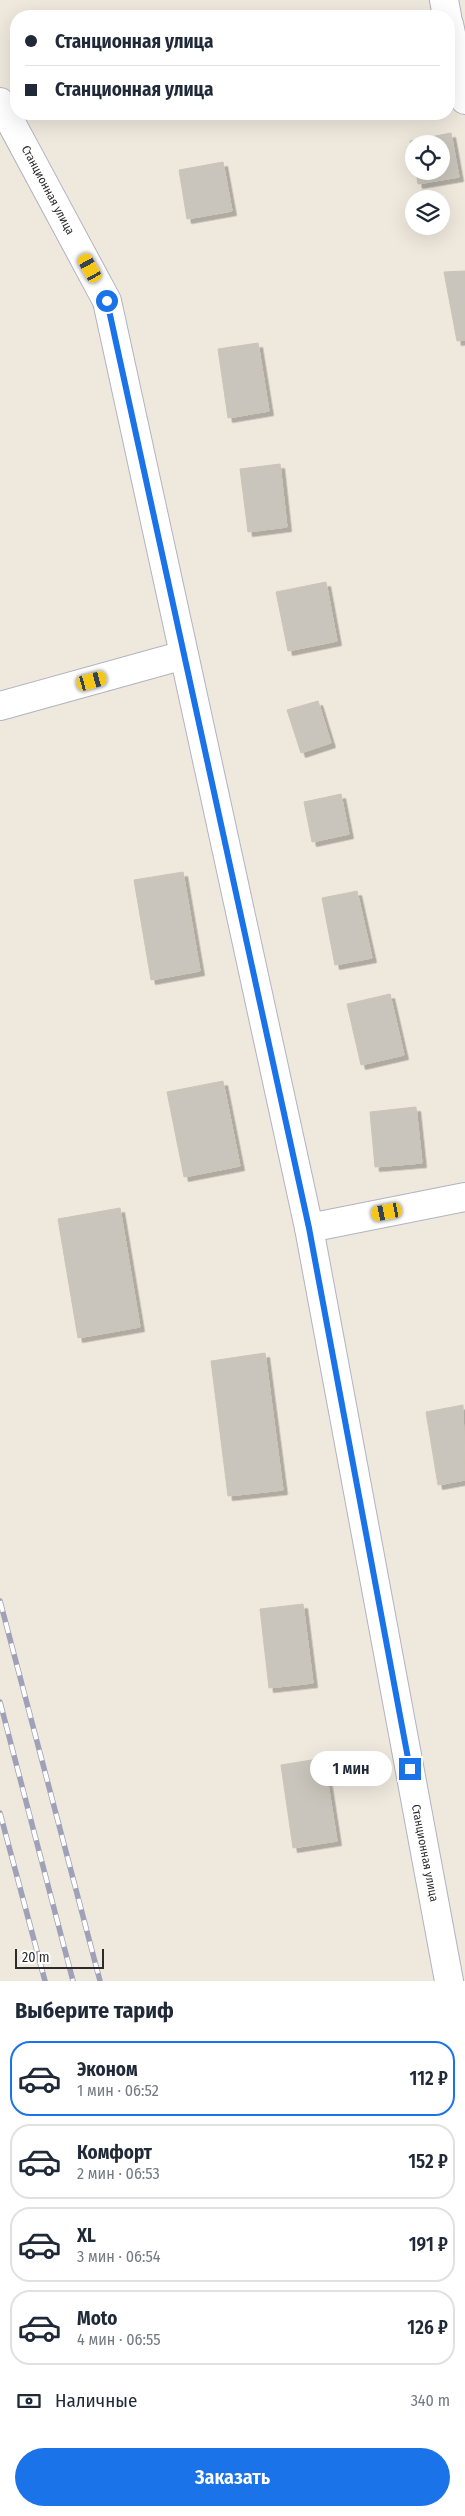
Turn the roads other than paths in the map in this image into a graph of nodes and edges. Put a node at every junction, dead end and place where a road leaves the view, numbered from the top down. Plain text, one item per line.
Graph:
1 (455, 52) edge
2 (465, 100) edge
3 (0, 102) edge
4 (184, 655) junction
5 (0, 706) edge
6 (465, 1197) edge
7 (309, 1228) junction
8 (449, 1981) edge

1 - 2 street
3 - 4 street, Станционная улица
4 - 5 street
4 - 7 street, Станционная улица
6 - 7 street
7 - 8 street, Станционная улица

